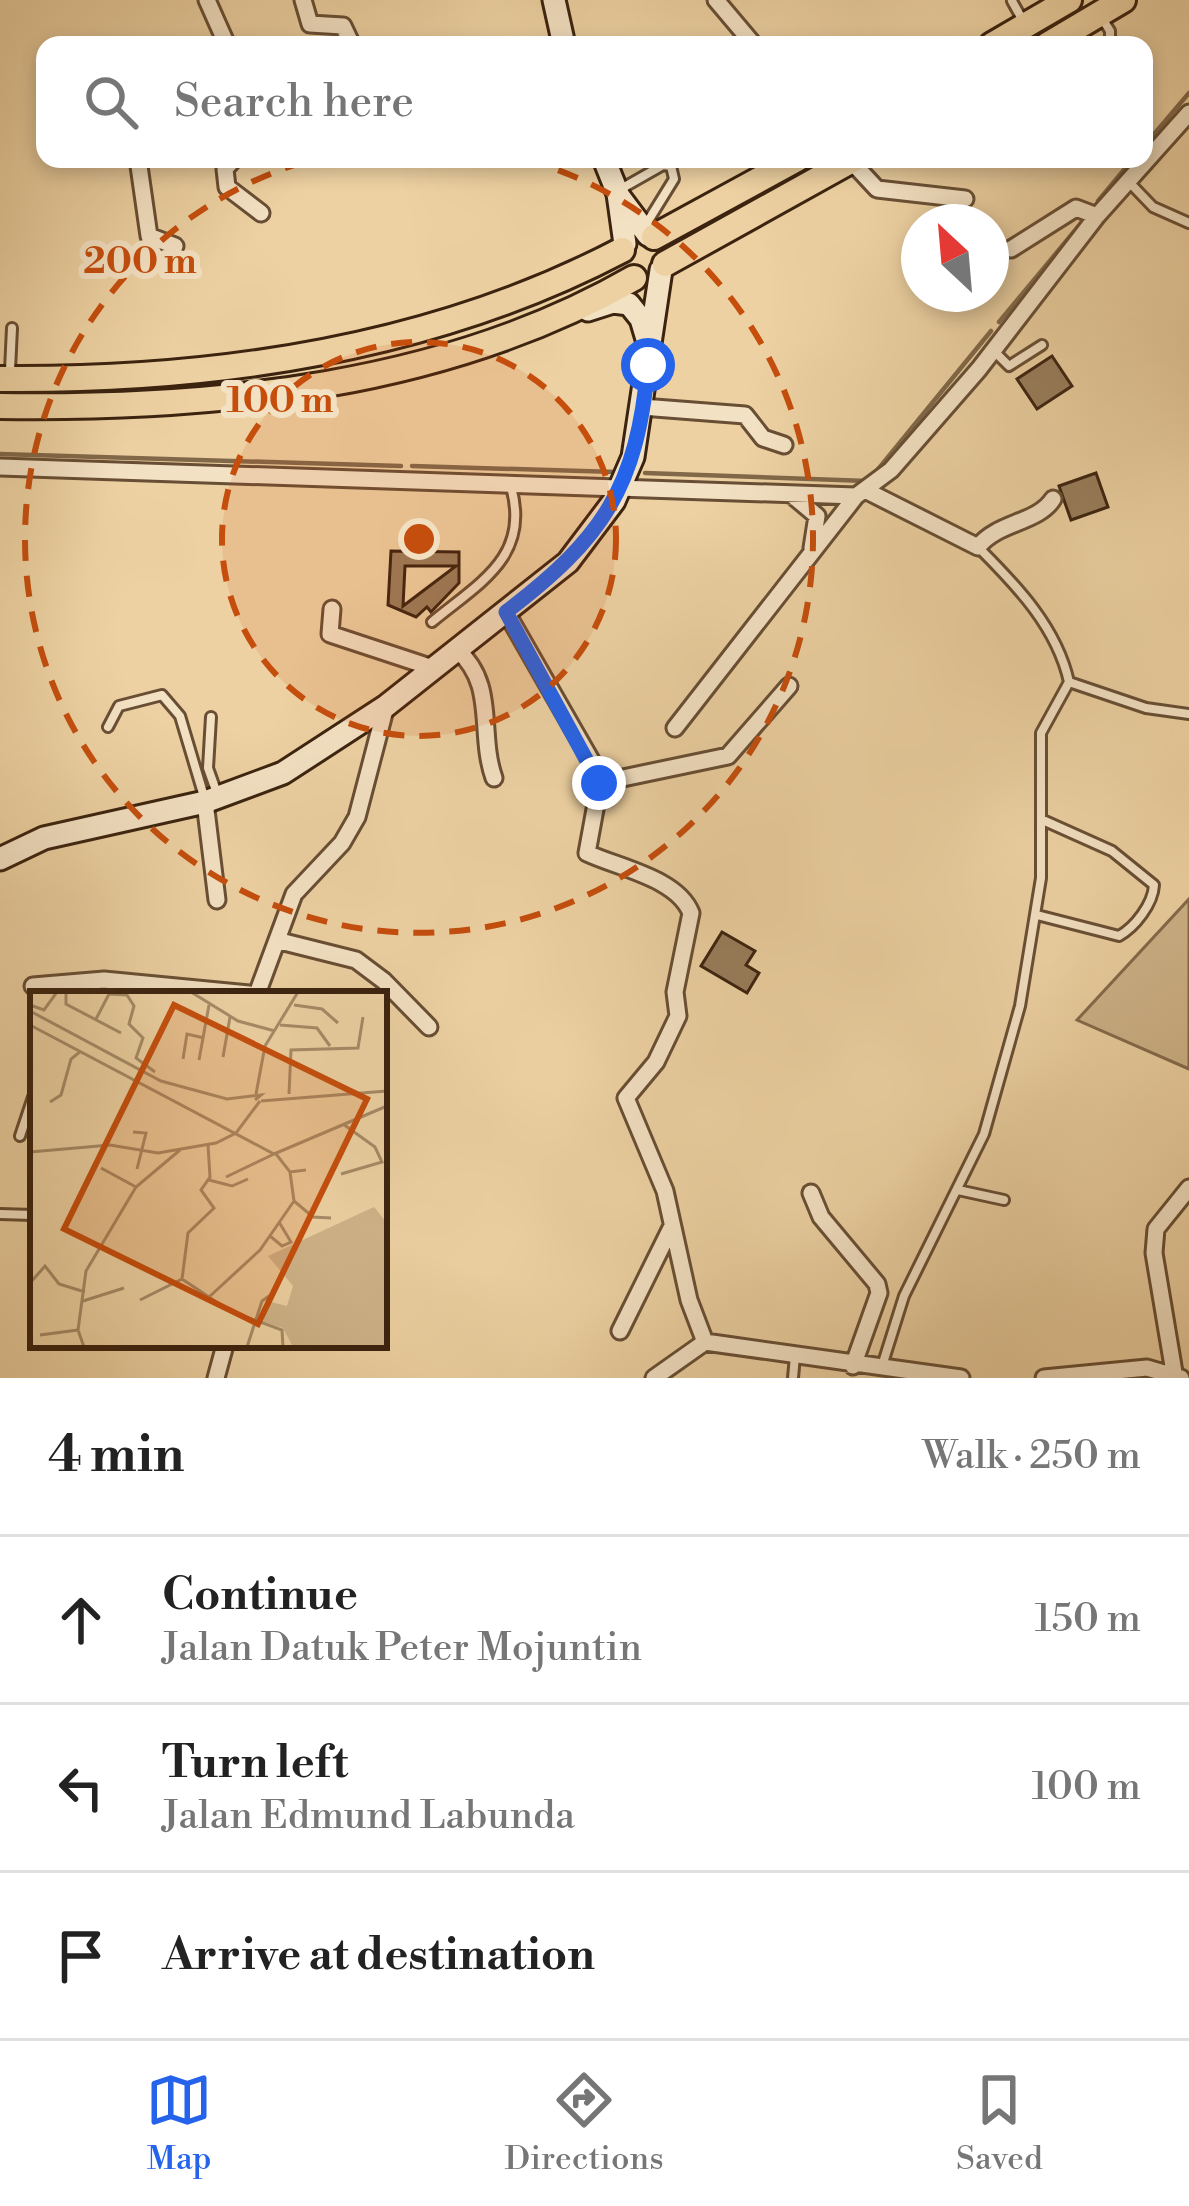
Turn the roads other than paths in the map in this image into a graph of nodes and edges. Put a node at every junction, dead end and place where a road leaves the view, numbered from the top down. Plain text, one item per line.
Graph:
1 (207, 0) edge
2 (303, 0) edge
3 (554, 0) edge
4 (716, 0) edge
5 (1069, 0) edge
6 (1123, 0) edge
7 (1012, 1) edge
8 (1100, 14) junction
9 (1026, 26) junction
10 (223, 36) edge
11 (348, 36) edge
12 (562, 36) edge
13 (746, 36) edge
14 (1008, 36) edge
15 (1062, 36) edge
16 (1110, 36) edge
17 (1189, 112) edge
18 (1153, 154) edge
19 (139, 168) edge
20 (226, 168) edge
21 (607, 168) edge
22 (657, 168) edge
23 (671, 168) edge
24 (777, 168) edge
25 (839, 168) edge
26 (860, 168) edge
27 (1141, 168) edge
28 (1129, 182) junction
29 (617, 193) junction
30 (964, 199) dead end
31 (261, 214) dead end
32 (1097, 216) junction
33 (1189, 223) edge
34 (639, 239) junction
35 (175, 246) dead end
36 (1011, 249) dead end
37 (663, 267) junction
38 (634, 278) junction
39 (12, 328) dead end
40 (514, 331) junction
41 (649, 345) junction
42 (1042, 345) dead end
43 (993, 350) junction
44 (3, 372) edge
45 (0, 406) edge
46 (642, 406) junction
47 (784, 445) dead end
48 (0, 467) edge
49 (511, 485) junction
50 (622, 486) junction
51 (789, 493) junction
52 (862, 493) junction
53 (1053, 499) dead end
54 (978, 548) junction
55 (811, 551) junction
56 (332, 609) dead end
57 (506, 612) junction
58 (433, 622) dead end
59 (457, 650) junction
60 (433, 668) junction
61 (1069, 682) junction
62 (789, 686) dead end
63 (386, 706) junction
64 (1189, 713) edge
65 (212, 717) dead end
66 (108, 727) dead end
67 (675, 728) dead end
68 (494, 778) dead end
69 (599, 783) junction
70 (212, 800) junction
71 (1045, 821) junction
72 (0, 859) edge
73 (218, 900) dead end
74 (1037, 915) junction
75 (280, 941) junction
76 (33, 986) dead end
77 (88, 987) edge
78 (182, 991) edge
79 (255, 991) edge
80 (429, 1028) dead end
81 (30, 1106) edge
82 (20, 1136) dead end
83 (1189, 1188) edge
84 (958, 1190) junction
85 (811, 1193) dead end
86 (1004, 1200) dead end
87 (0, 1214) edge
88 (30, 1215) edge
89 (672, 1225) junction
90 (620, 1331) dead end
91 (705, 1342) junction
92 (224, 1348) edge
93 (795, 1356) junction
94 (854, 1366) junction
95 (881, 1369) junction
96 (216, 1378) edge
97 (654, 1378) edge
98 (793, 1378) edge
99 (962, 1378) edge
100 (1045, 1378) edge
101 (1177, 1378) edge

1 - 10 street
2 - 11 street
3 - 12 main road
4 - 13 street
5 - 9 main road
6 - 8 main road
7 - 9 lane
8 - 15 main road
8 - 16 lane
9 - 14 main road
17 - 18 street
19 - 35 street
20 - 31 street
21 - 29 main road
22 - 29 lane
23 - 34 lane
24 - 34 main road
25 - 37 main road
26 - 30 street
27 - 28 street
28 - 32 street
28 - 33 lane
29 - 34 main road
32 - 36 street
32 - 43 street
34 - 37 main road
34 - 38 main road
34 - 44 main road
37 - 38 main road
37 - 41 main road
38 - 40 main road
39 - 44 lane
40 - 41 main road
40 - 45 main road
41 - 46 main road
42 - 43 lane
43 - 52 street
46 - 47 street
46 - 50 main road
48 - 49 street
49 - 50 street
49 - 58 lane
50 - 51 street
50 - 57 main road
51 - 52 street
51 - 55 street
52 - 54 street
52 - 55 street
53 - 54 street
54 - 61 lane
55 - 67 street
56 - 60 street
57 - 59 main road
57 - 69 street
59 - 60 main road
59 - 68 street
60 - 63 main road
61 - 64 lane
61 - 71 lane
62 - 69 street
63 - 70 main road
63 - 75 street
65 - 70 lane
66 - 70 lane
69 - 89 street
70 - 72 main road
70 - 73 street
71 - 74 lane
71 - 74 lane
74 - 84 lane
75 - 79 street
75 - 80 street
76 - 77 street
77 - 78 street
81 - 82 lane
83 - 101 street
84 - 86 lane
84 - 95 lane
85 - 94 street
87 - 88 lane
89 - 90 street
89 - 91 street
91 - 93 street
91 - 97 street
92 - 96 street
93 - 94 street
93 - 98 lane
94 - 95 street
95 - 99 street
100 - 101 street

